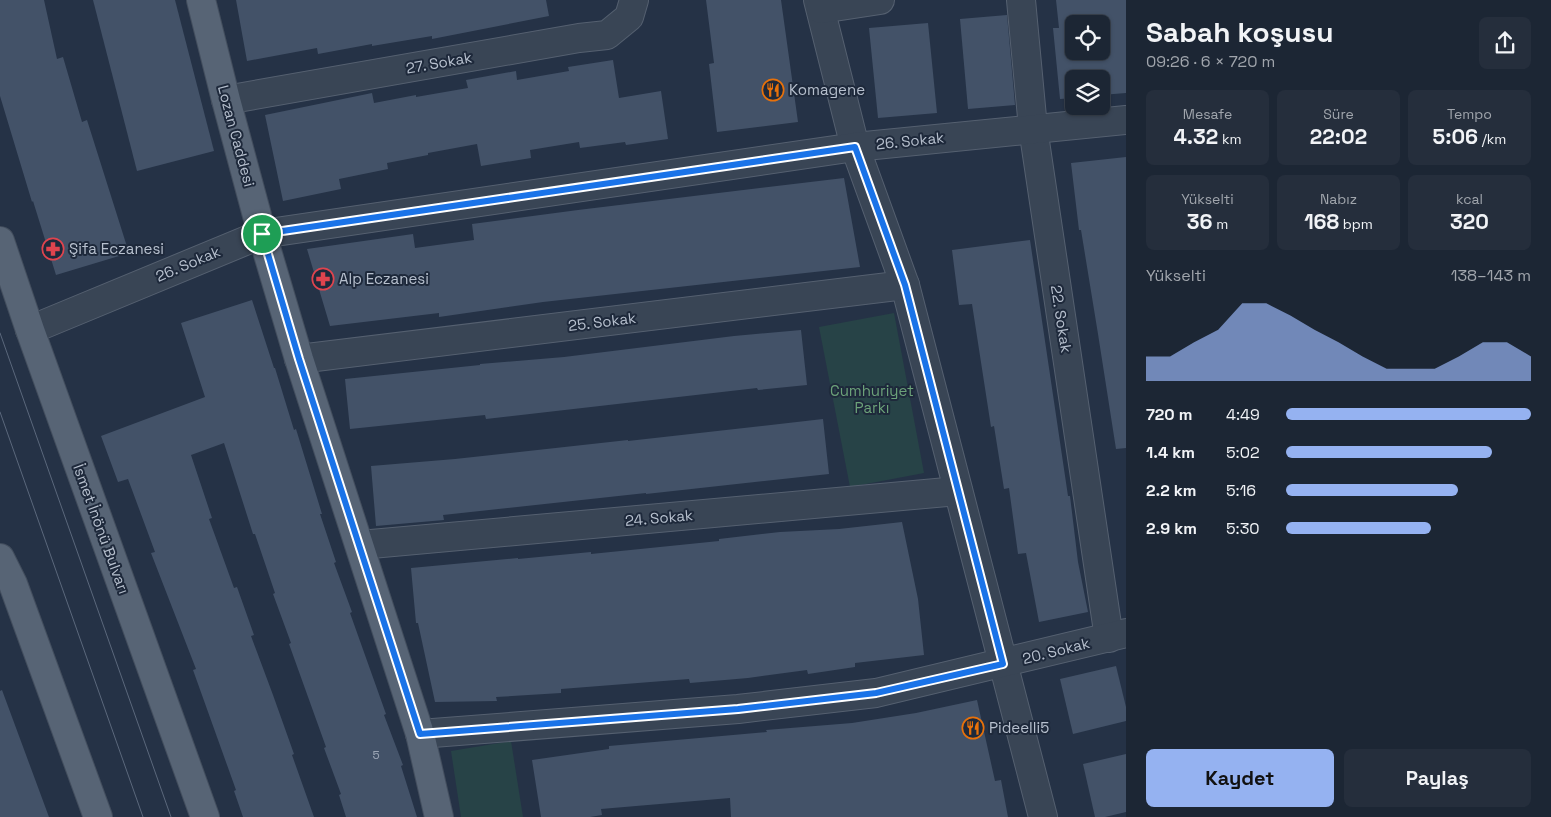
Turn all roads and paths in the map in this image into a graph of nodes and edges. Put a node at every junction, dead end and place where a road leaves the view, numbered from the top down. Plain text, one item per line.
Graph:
1 (201, 0) edge
2 (634, 0) edge
3 (880, 0) edge
4 (1021, 0) edge
5 (819, 5) edge
6 (226, 100) junction
7 (1126, 120) edge
8 (1033, 128) junction
9 (855, 147) junction
10 (262, 234) junction
11 (0, 241) edge
12 (905, 285) junction
13 (30, 330) junction
14 (299, 359) junction
15 (958, 491) junction
16 (360, 545) junction
17 (0, 558) edge
18 (1118, 636) edge
19 (1003, 664) junction
20 (420, 734) junction
21 (98, 817) edge
22 (205, 817) edge
23 (439, 817) edge
24 (1043, 817) edge

1 - 6 main road, Lozan Caddesi
2 - 6 street, 27. Sokak
3 - 5 street
4 - 8 street, 22. Sokak
5 - 9 street
6 - 10 main road, Lozan Caddesi
7 - 8 street, 26. Sokak
8 - 9 street, 26. Sokak
8 - 18 street, 22. Sokak
9 - 10 street, 26. Sokak
9 - 12 street
10 - 13 street, 26. Sokak
10 - 14 main road, Lozan Caddesi
11 - 13 main road, İsmet İnönü Bulvarı
12 - 14 street, 25. Sokak
12 - 15 street
13 - 22 main road, İsmet İnönü Bulvarı
14 - 16 main road, Lozan Caddesi
15 - 16 street, 24. Sokak
15 - 19 street
16 - 20 main road, Lozan Caddesi
17 - 21 main road
18 - 19 street, 20. Sokak
19 - 20 street, 20. Sokak
19 - 24 street
20 - 23 main road, Lozan Caddesi

